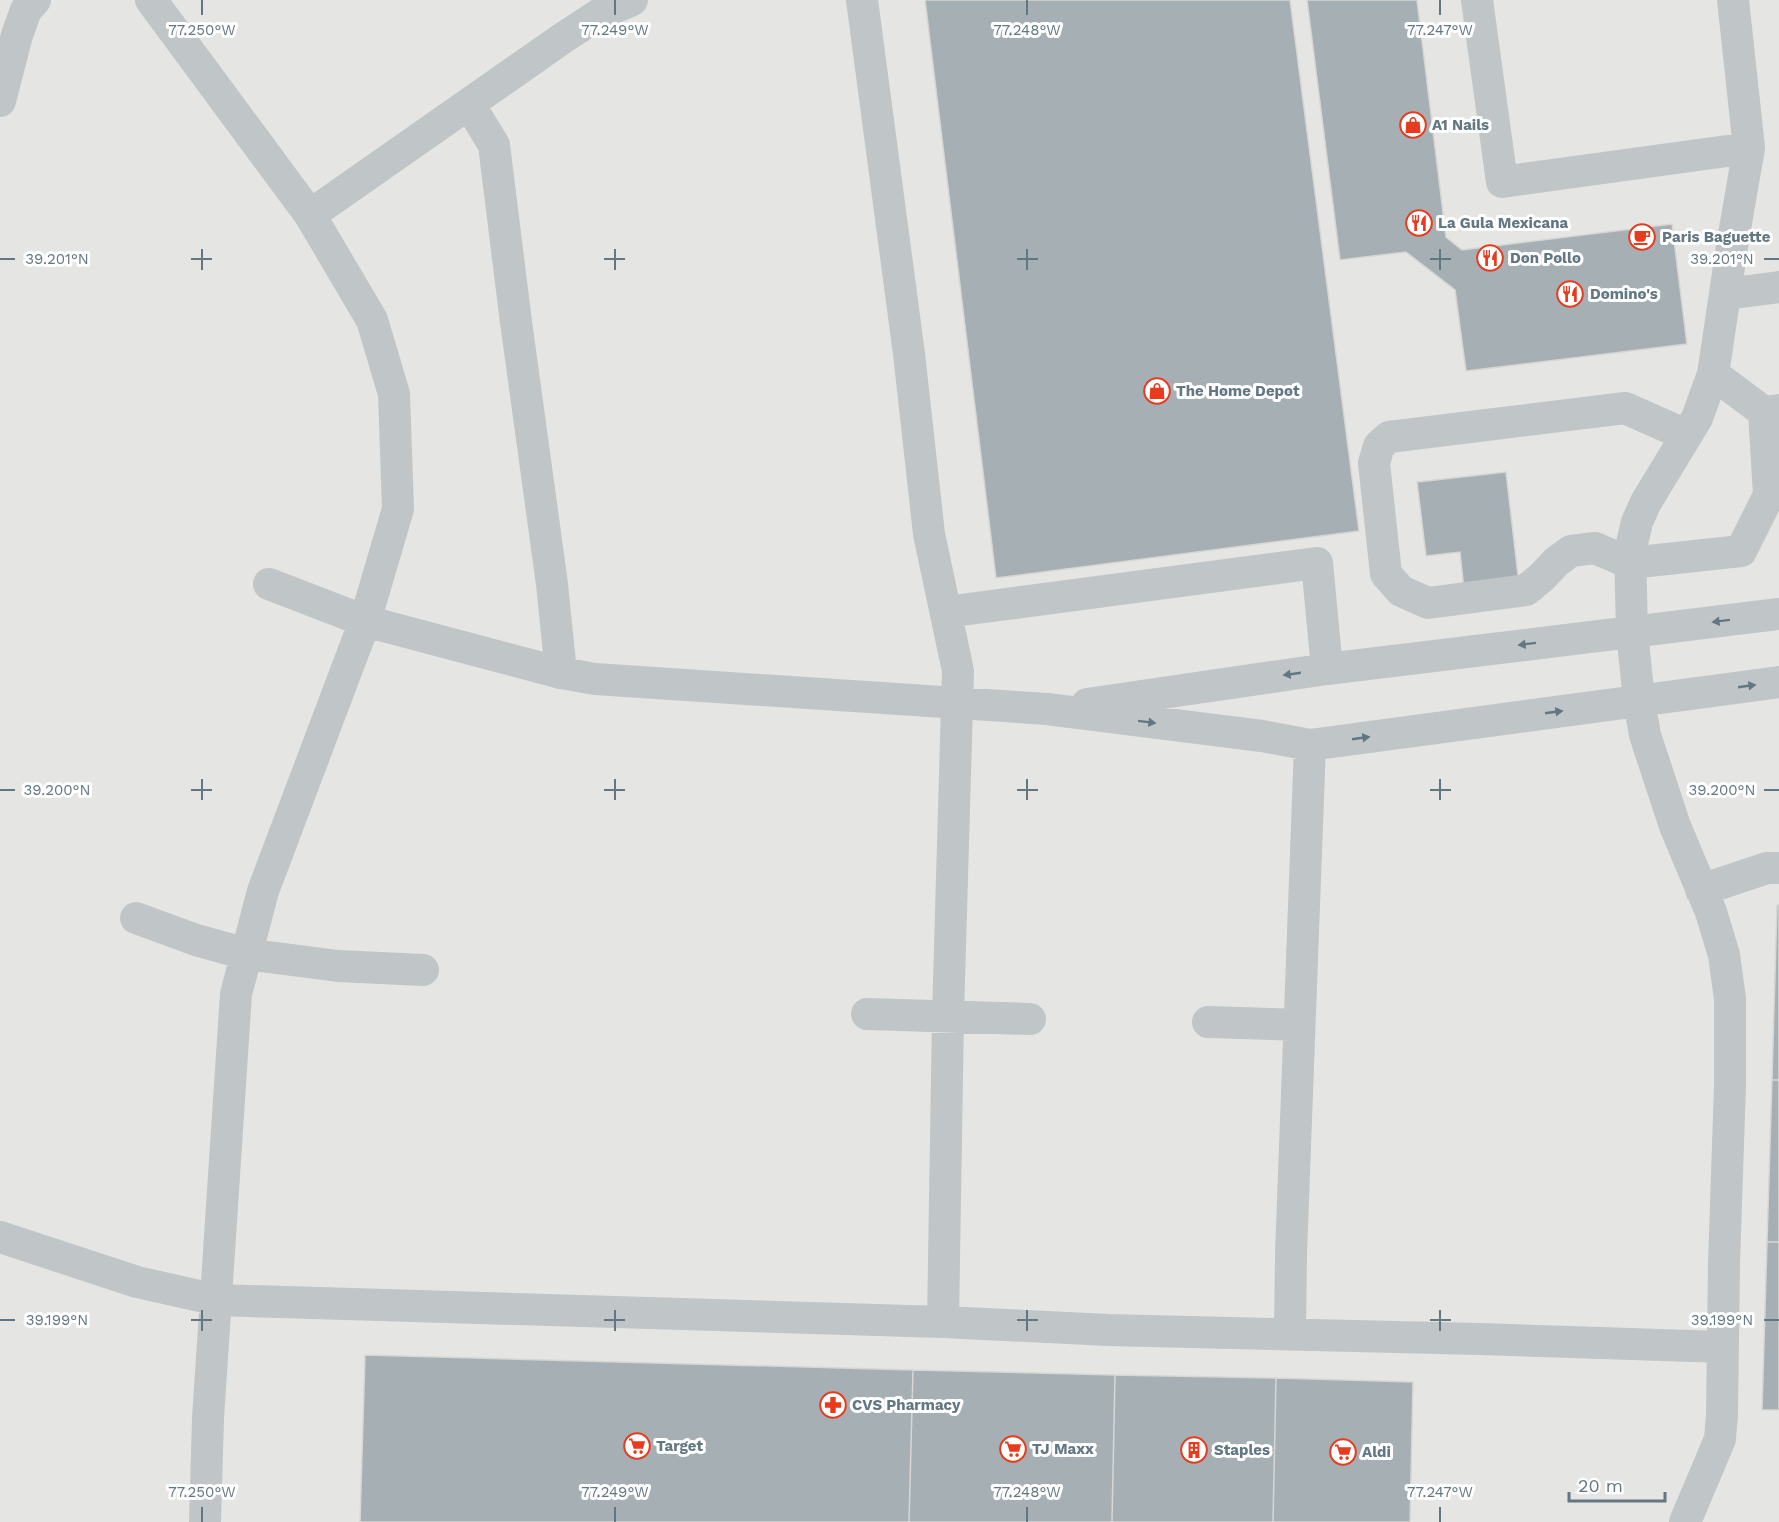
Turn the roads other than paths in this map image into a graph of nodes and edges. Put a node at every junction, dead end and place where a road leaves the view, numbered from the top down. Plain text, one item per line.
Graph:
1 (35, 0) edge
2 (151, 0) edge
3 (632, 0) edge
4 (862, 0) edge
5 (1477, 0) edge
6 (1732, 0) edge
7 (0, 101) edge
8 (469, 104) junction
9 (1749, 148) junction
10 (310, 215) junction
11 (1779, 287) edge
12 (1726, 294) junction
13 (1713, 374) junction
14 (1772, 411) edge
15 (1686, 435) junction
16 (1630, 563) junction
17 (269, 584) dead end
18 (946, 612) junction
19 (1779, 614) edge
20 (365, 621) junction
21 (1632, 632) junction
22 (1327, 669) junction
23 (561, 673) junction
24 (1779, 682) edge
25 (1639, 700) junction
26 (959, 705) junction
27 (1047, 710) junction
28 (1310, 744) junction
29 (1779, 868) edge
30 (1701, 890) junction
31 (136, 918) dead end
32 (246, 954) junction
33 (423, 970) dead end
34 (867, 1014) dead end
35 (948, 1016) junction
36 (1030, 1019) dead end
37 (1209, 1022) dead end
38 (1299, 1025) junction
39 (0, 1237) edge
40 (217, 1300) junction
41 (943, 1322) junction
42 (1290, 1335) junction
43 (1723, 1347) junction
44 (205, 1522) edge
45 (1685, 1522) edge

1 - 7 lane
2 - 10 lane
3 - 8 lane
4 - 18 lane
5 - 9 lane
6 - 9 lane
8 - 10 lane
8 - 23 lane
9 - 12 lane
10 - 20 lane
11 - 12 lane
12 - 13 lane
13 - 14 lane
13 - 15 lane
14 - 16 lane
15 - 16 lane
15 - 16 lane
16 - 21 lane
17 - 20 lane
18 - 22 lane
18 - 26 lane
19 -> 21 lane
20 - 23 lane
20 - 32 lane
21 -> 22 lane
21 - 25 lane
22 -> 27 lane
23 - 26 lane
25 -> 24 lane
28 -> 25 lane
25 - 30 lane
26 - 27 lane
26 - 35 lane
27 -> 28 lane
28 - 38 lane
29 - 30 lane
30 - 43 lane
31 - 32 lane
32 - 33 lane
32 - 40 lane
34 - 35 lane
35 - 36 lane
35 - 41 lane
37 - 38 lane
38 - 42 lane
39 - 40 lane
40 - 41 lane
40 - 44 lane
41 - 42 lane
42 - 43 lane
43 - 45 lane

